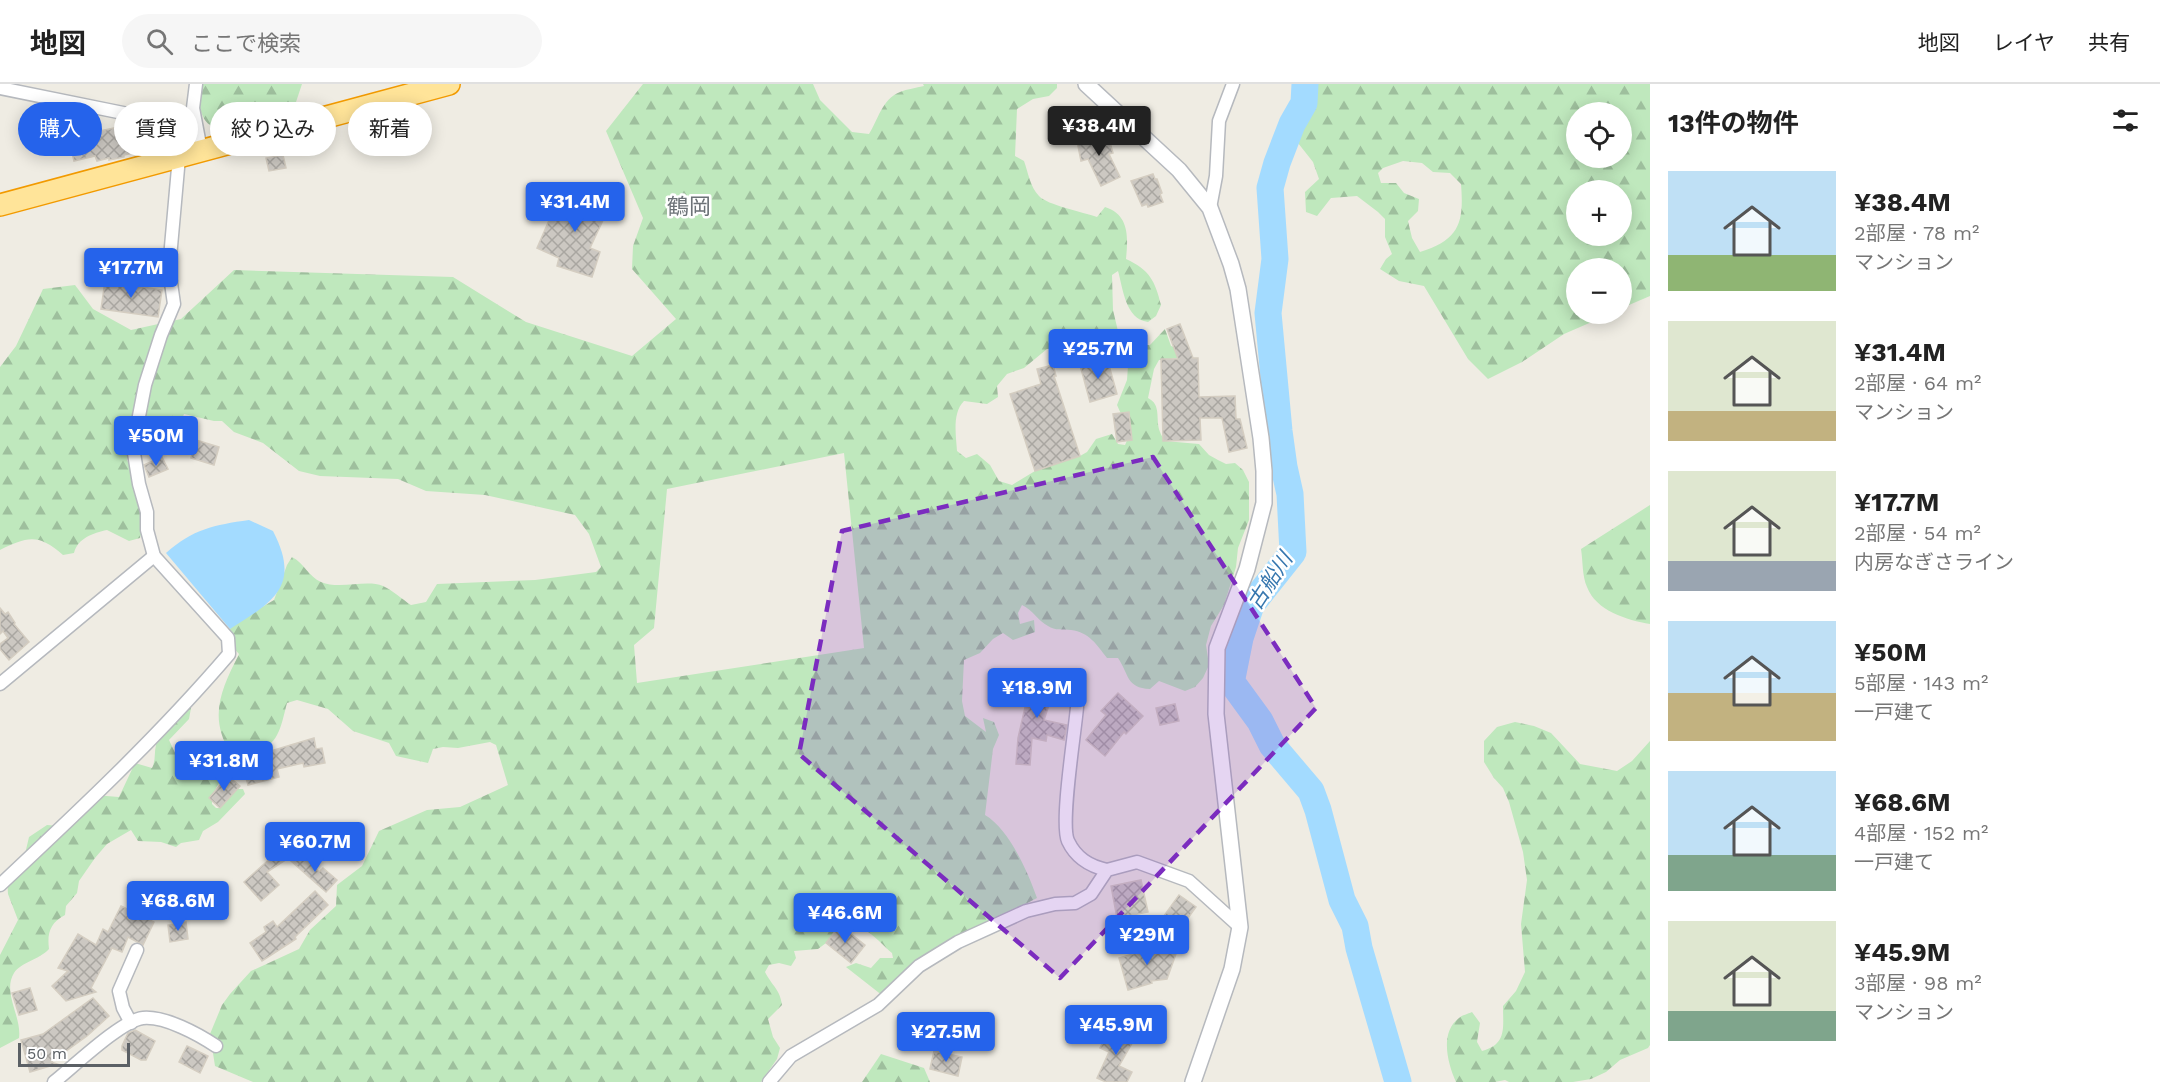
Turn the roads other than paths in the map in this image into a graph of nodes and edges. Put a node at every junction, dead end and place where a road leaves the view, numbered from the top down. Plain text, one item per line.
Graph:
1 (196, 84) edge
2 (449, 84) edge
3 (1086, 84) edge
4 (1233, 84) edge
5 (0, 88) edge
6 (201, 151) junction
7 (179, 157) junction
8 (0, 205) edge
9 (1210, 208) junction
10 (154, 556) junction
11 (0, 684) edge
12 (1077, 707) dead end
13 (1107, 870) junction
14 (0, 885) edge
15 (1240, 927) junction
16 (137, 950) dead end
17 (131, 1023) junction
18 (216, 1046) dead end
19 (54, 1082) edge
20 (769, 1082) edge
21 (1193, 1082) edge

1 - 6 street
2 - 6 highway
3 - 9 street
4 - 9 street
5 - 6 street
6 - 7 highway
7 - 8 highway
7 - 10 street
9 - 15 street
10 - 11 street
10 - 14 street
12 - 13 street
13 - 15 street
13 - 20 street
15 - 21 street
16 - 17 street
17 - 18 street
17 - 19 street

